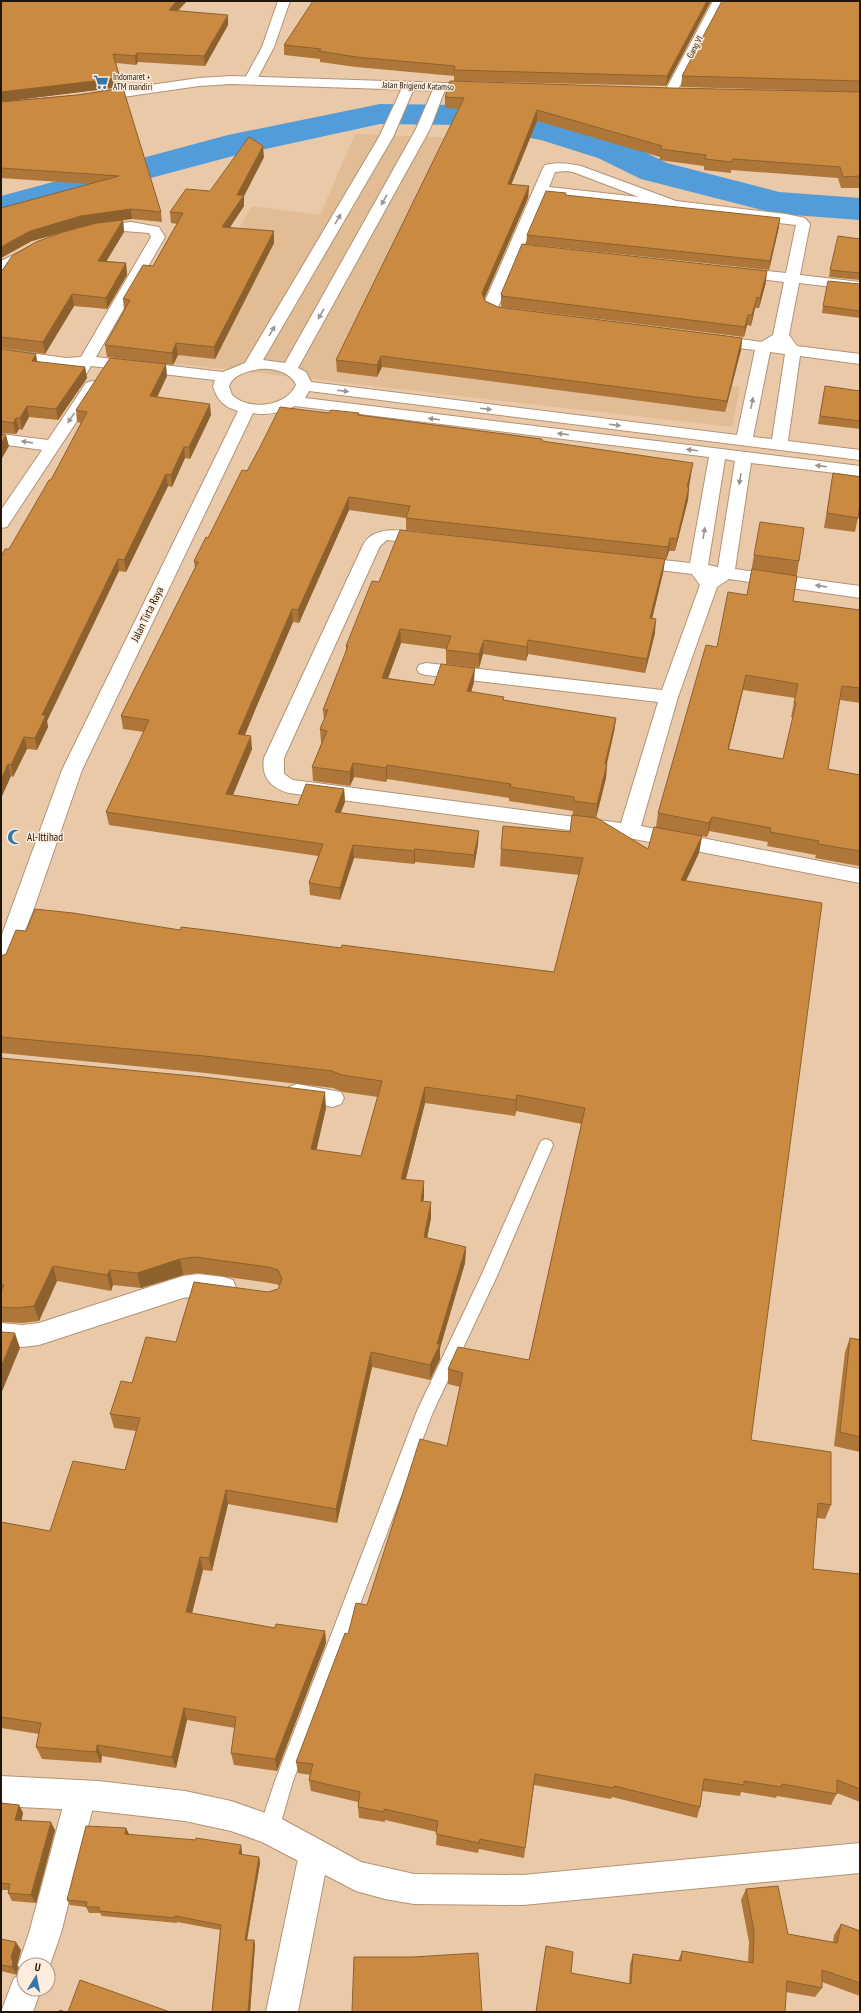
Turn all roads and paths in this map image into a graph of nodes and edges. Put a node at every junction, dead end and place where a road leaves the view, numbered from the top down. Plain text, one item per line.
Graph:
1 (284, 1) edge
2 (719, 1) edge
3 (250, 80) junction
4 (409, 86) junction
5 (440, 86) junction
6 (494, 88) edge
7 (655, 93) edge
8 (670, 93) junction
9 (686, 93) edge
10 (86, 98) edge
11 (389, 131) junction
12 (421, 134) junction
13 (382, 174) junction
14 (542, 190) junction
15 (671, 204) junction
16 (84, 232) edge
17 (48, 242) edge
18 (516, 248) junction
19 (532, 249) edge
20 (1, 267) edge
21 (722, 270) edge
22 (793, 278) junction
23 (860, 286) edge
24 (529, 316) edge
25 (781, 336) junction
26 (700, 339) edge
27 (763, 347) junction
28 (792, 351) junction
29 (1, 354) edge
30 (860, 359) edge
31 (252, 365) junction
32 (84, 366) junction
33 (103, 369) junction
34 (290, 369) junction
35 (226, 377) junction
36 (305, 386) junction
37 (209, 390) junction
38 (294, 401) junction
39 (247, 409) junction
40 (1, 439) edge
41 (779, 445) junction
42 (52, 446) junction
43 (744, 449) junction
44 (718, 454) junction
45 (860, 455) edge
46 (860, 471) edge
47 (1, 524) edge
48 (446, 541) edge
49 (619, 561) edge
50 (726, 573) junction
51 (704, 577) junction
52 (860, 592) edge
53 (426, 669) dead end
54 (669, 697) junction
55 (629, 831) junction
56 (860, 876) edge
57 (1, 964) edge
58 (278, 1091) edge
59 (333, 1098) dead end
60 (546, 1145) dead end
61 (248, 1292) edge
62 (1, 1334) edge
63 (1, 1790) edge
64 (81, 1795) junction
65 (269, 1829) junction
66 (314, 1854) junction
67 (860, 1858) edge
68 (37, 1957) edge
69 (22, 1997) edge
70 (16, 2012) edge
71 (282, 2012) edge

1 - 3 street
2 - 8 street, Gang VI
3 - 4 street, Jalan Brigjend Katamso
3 - 10 street, Jalan Brigjend Katamso
4 - 5 street, Jalan Brigjend Katamso
4 - 11 street
5 - 6 street, Jalan Brigjend Katamso
5 - 12 street
7 - 8 street
8 - 9 street
11 - 12 street
11 - 13 street
12 - 13 street
31 -> 13 street
13 -> 34 street
14 - 15 street
14 - 15 street
14 - 18 street
15 - 22 street
16 - 32 street
17 - 20 street
18 - 19 street
18 - 24 street
21 - 22 street
22 - 23 street
22 - 25 street
25 - 27 street
25 - 28 street
26 - 27 street
27 - 28 street
43 -> 27 street
28 - 30 street
28 - 41 street
29 - 32 street
31 - 34 street
31 - 35 street
32 - 33 street
33 - 35 street
33 - 37 street
33 -> 42 street
34 - 36 street
35 - 37 street
36 - 38 street
36 -> 43 street
37 - 39 street
38 - 39 street
44 -> 38 street
39 - 57 street, Jalan Tirta Raya
42 -> 40 street
41 - 43 street
41 - 45 street
42 - 47 street
43 - 44 street
46 -> 43 street
43 -> 50 street
51 -> 44 street
48 - 55 street
49 - 51 street
50 - 51 street
52 -> 50 street
51 - 54 street
53 - 54 street
54 - 55 street
55 - 56 street
58 - 59 street
60 - 65 lane
61 - 62 street
63 - 64 street
64 - 65 street
64 - 68 street
65 - 66 street
66 - 67 street
66 - 71 street
69 - 70 street

